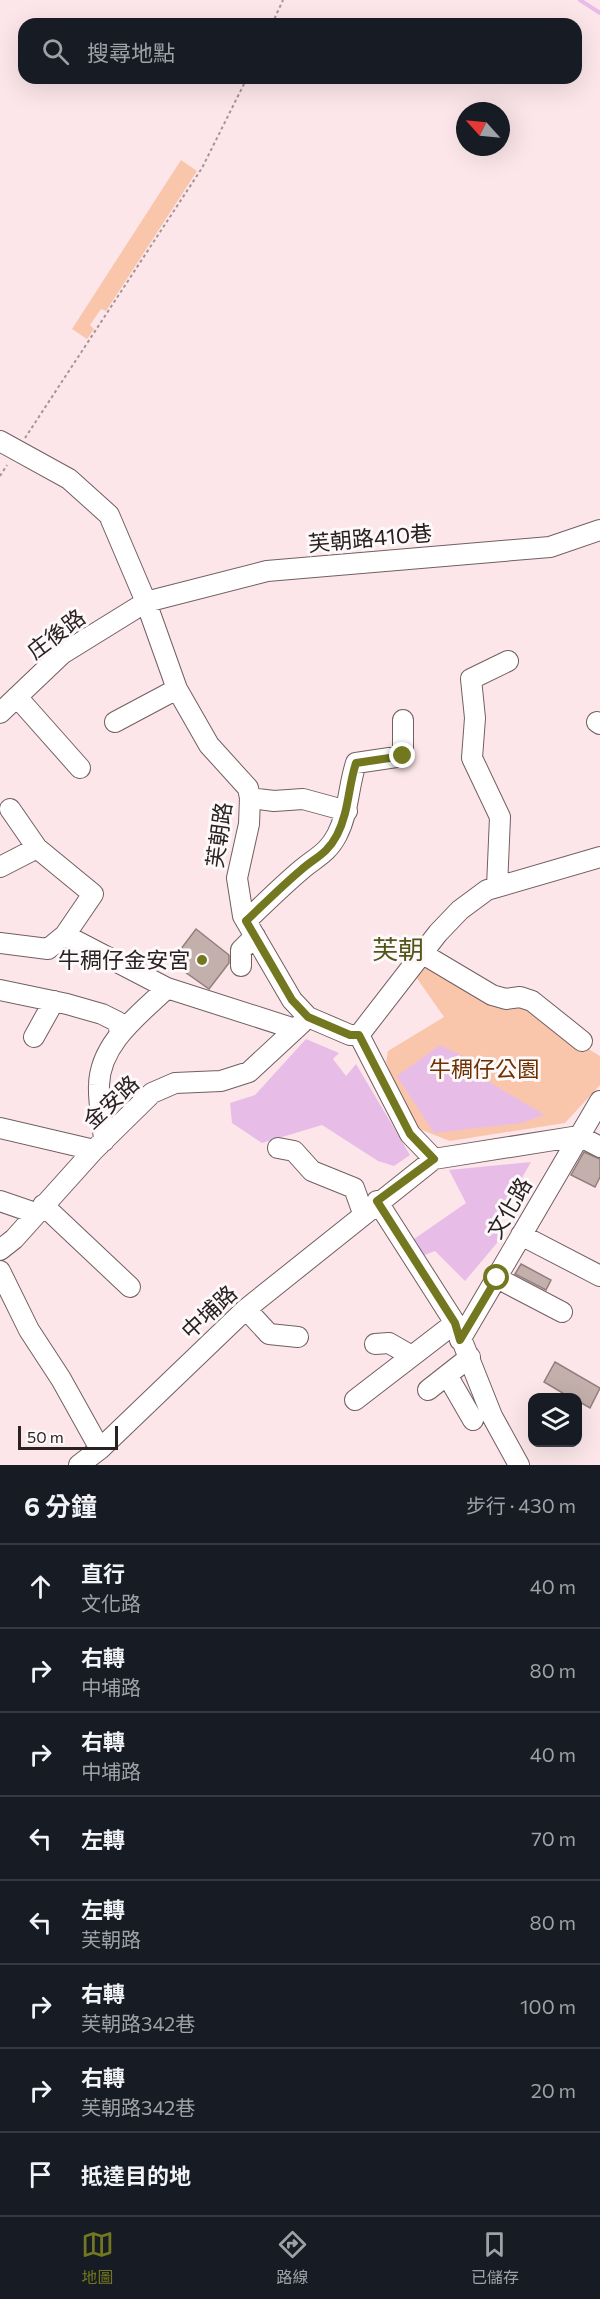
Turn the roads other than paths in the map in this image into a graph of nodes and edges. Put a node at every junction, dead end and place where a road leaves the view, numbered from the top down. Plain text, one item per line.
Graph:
1 (8, 446) edge
2 (600, 530) edge
3 (146, 602) junction
4 (508, 661) dead end
5 (177, 689) junction
6 (17, 697) junction
7 (0, 713) edge
8 (403, 720) dead end
9 (115, 723) dead end
10 (80, 768) dead end
11 (250, 798) junction
12 (10, 809) dead end
13 (347, 811) junction
14 (37, 848) junction
15 (600, 857) edge
16 (0, 867) edge
17 (497, 887) junction
18 (251, 928) junction
19 (65, 935) junction
20 (0, 943) edge
21 (423, 954) junction
22 (241, 966) dead end
23 (167, 988) junction
24 (0, 990) edge
25 (54, 1001) junction
26 (302, 1023) junction
27 (120, 1034) junction
28 (359, 1035) junction
29 (34, 1037) dead end
30 (582, 1041) dead end
31 (600, 1101) edge
32 (0, 1128) edge
33 (579, 1136) junction
34 (99, 1145) junction
35 (279, 1148) dead end
36 (600, 1148) edge
37 (434, 1159) junction
38 (0, 1201) edge
39 (370, 1207) junction
40 (39, 1209) junction
41 (520, 1235) junction
42 (0, 1250) edge
43 (0, 1271) edge
44 (600, 1276) edge
45 (497, 1278) junction
46 (130, 1287) dead end
47 (246, 1309) junction
48 (562, 1312) dead end
49 (298, 1337) dead end
50 (462, 1340) junction
51 (375, 1344) dead end
52 (410, 1355) junction
53 (447, 1375) junction
54 (428, 1390) dead end
55 (355, 1400) dead end
56 (473, 1420) dead end
57 (100, 1449) junction
58 (79, 1465) edge
59 (519, 1465) edge

1 - 3 street, 芙朝路
2 - 3 street, 芙朝路410巷
3 - 5 street, 芙朝路
3 - 6 street, 庄後路
4 - 17 street
5 - 9 street
5 - 11 street, 芙朝路
6 - 7 street, 庄後路
6 - 10 street
8 - 13 street
11 - 13 street
11 - 18 street, 芙朝路
12 - 14 street
13 - 18 street
14 - 16 street
14 - 19 street
15 - 17 street
17 - 21 street
18 - 22 street
18 - 26 street, 芙朝路
19 - 20 street
19 - 23 street
21 - 28 street
21 - 30 street
23 - 26 street
23 - 27 street
24 - 25 street
25 - 27 street
25 - 29 street
26 - 28 street, 芙朝路
26 - 34 street, 金安路
27 - 34 street
28 - 37 street
31 - 33 street, 文化路
32 - 34 street
33 - 36 street
33 - 37 street
33 - 41 street, 文化路
34 - 40 street, 金安路
35 - 39 street
37 - 39 street, 中埔路
38 - 40 street
39 - 47 street, 中埔路
39 - 50 street
40 - 42 street, 金安路
40 - 46 street
41 - 44 street
41 - 45 street, 文化路
43 - 57 street
45 - 48 street
45 - 50 street, 文化路
47 - 49 street
47 - 57 street, 中埔路
50 - 52 street
50 - 53 street
50 - 59 street
51 - 52 street
52 - 55 street
53 - 54 street
53 - 56 street
57 - 58 street, 中埔路

